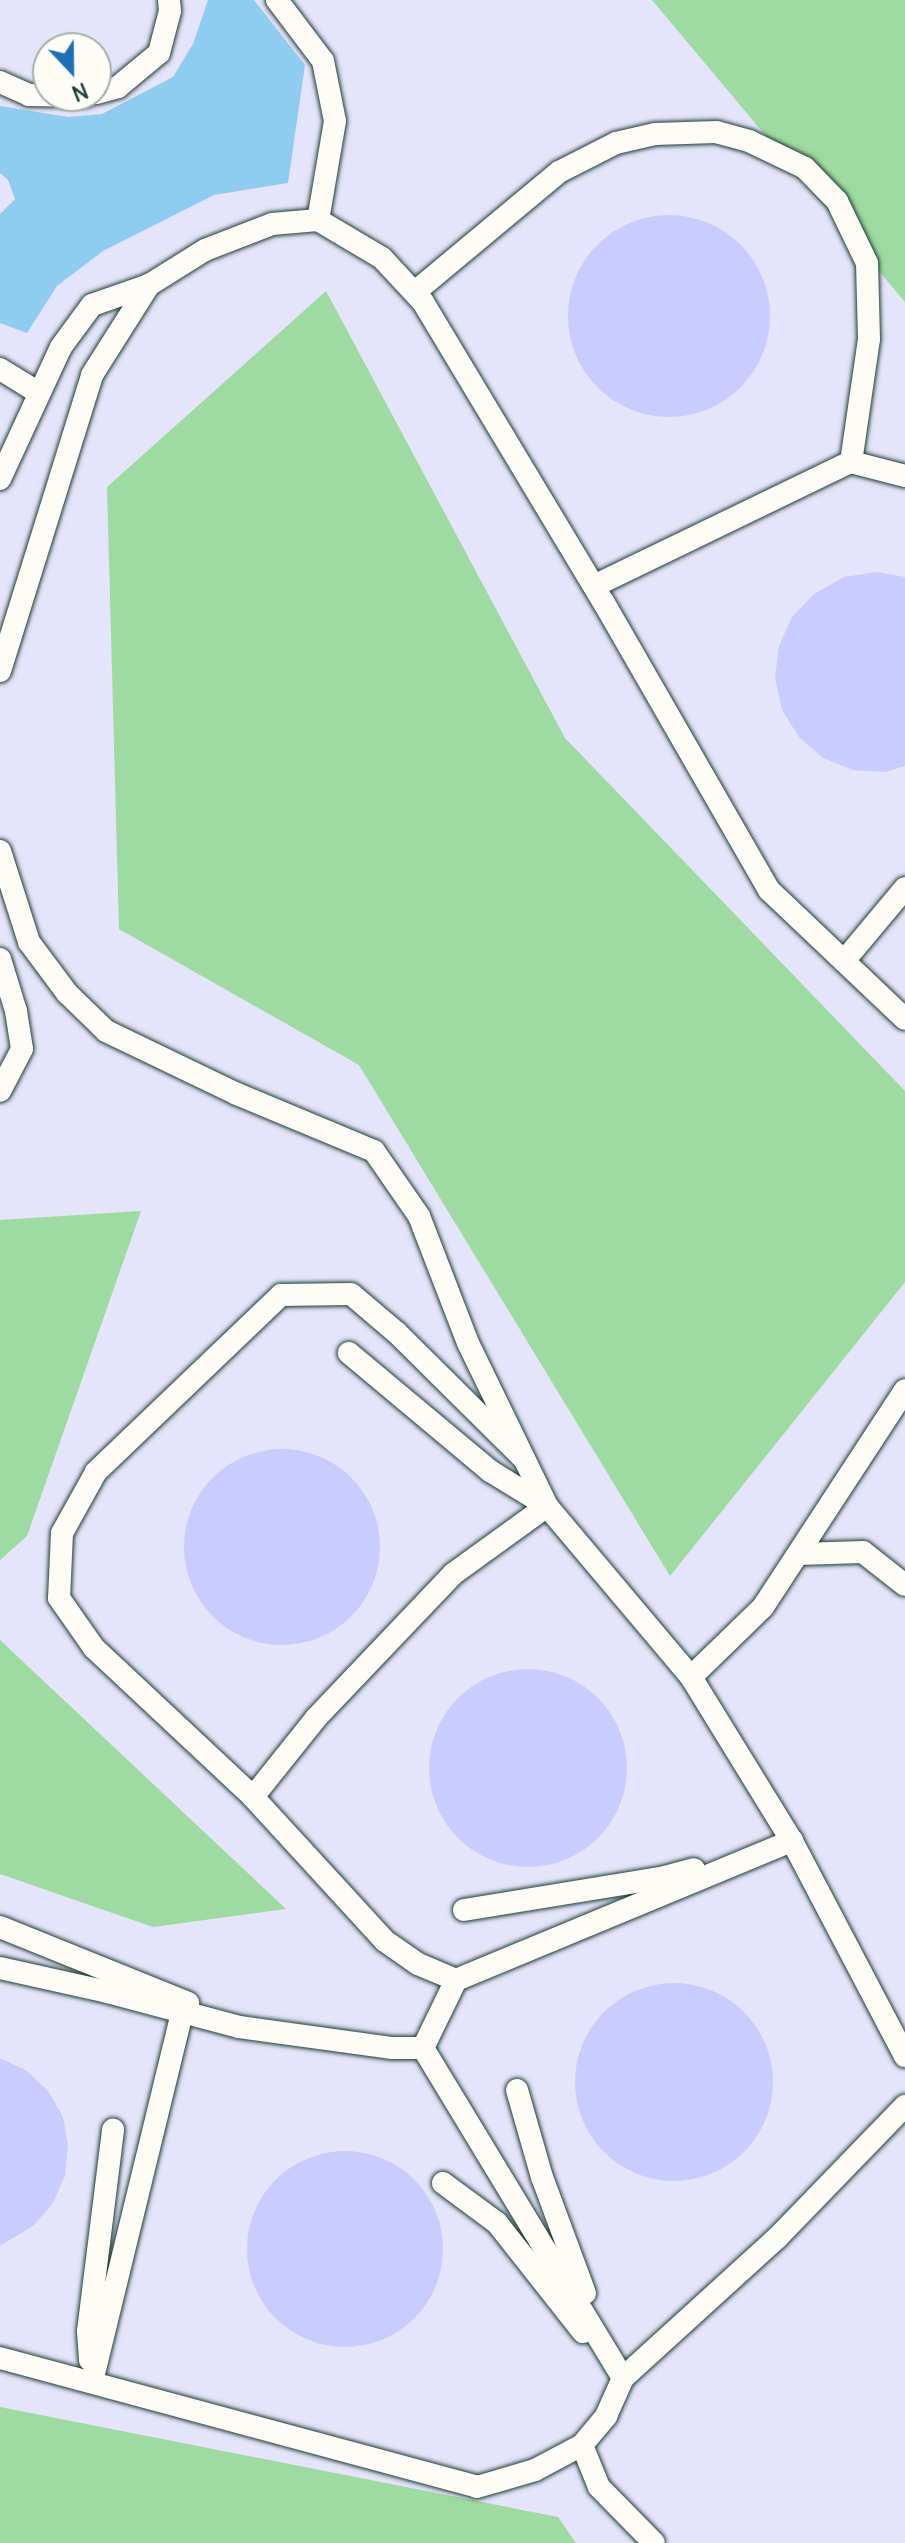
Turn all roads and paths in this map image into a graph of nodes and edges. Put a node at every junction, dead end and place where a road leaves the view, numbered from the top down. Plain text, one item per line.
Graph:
1 (169, 0) edge
2 (277, 0) edge
3 (0, 82) edge
4 (112, 89) edge
5 (32, 95) edge
6 (318, 220) junction
7 (149, 285) junction
8 (415, 292) junction
9 (0, 369) edge
10 (0, 379) edge
11 (851, 462) junction
12 (905, 476) edge
13 (0, 479) edge
14 (594, 586) junction
15 (0, 671) edge
16 (0, 851) edge
17 (905, 888) edge
18 (0, 959) edge
19 (844, 961) junction
20 (905, 1019) edge
21 (0, 1091) edge
22 (349, 1353) dead end
23 (905, 1390) edge
24 (524, 1459) junction
25 (547, 1506) junction
26 (799, 1554) junction
27 (905, 1585) edge
28 (691, 1677) junction
29 (253, 1797) junction
30 (792, 1841) junction
31 (464, 1910) dead end
32 (0, 1927) edge
33 (0, 1968) edge
34 (456, 1980) junction
35 (182, 2012) junction
36 (239, 2027) junction
37 (423, 2048) junction
38 (905, 2056) edge
39 (517, 2090) dead end
40 (905, 2106) edge
41 (113, 2130) dead end
42 (443, 2183) dead end
43 (0, 2358) edge
44 (623, 2378) junction
45 (92, 2382) junction
46 (582, 2445) junction
47 (654, 2543) edge

1 - 4 lane
2 - 6 lane
3 - 5 lane
6 - 7 lane
6 - 8 lane
7 - 13 lane
7 - 15 lane
8 - 11 lane
8 - 14 lane
9 - 10 lane
11 - 12 lane
11 - 14 lane
14 - 19 lane
16 - 24 lane
17 - 19 lane
18 - 21 lane
19 - 20 lane
22 - 25 lane
23 - 26 lane
24 - 25 lane
24 - 29 lane
25 - 28 lane
25 - 29 lane
26 - 27 lane
26 - 28 lane
28 - 30 lane
29 - 34 lane
30 - 31 lane
30 - 34 lane
30 - 38 lane
32 - 36 lane
33 - 35 lane
34 - 37 lane
35 - 36 lane
35 - 45 lane
36 - 37 lane
37 - 44 lane
39 - 44 lane
40 - 44 lane
41 - 45 lane
42 - 44 lane
43 - 45 lane
44 - 46 lane
45 - 46 lane
46 - 47 lane

